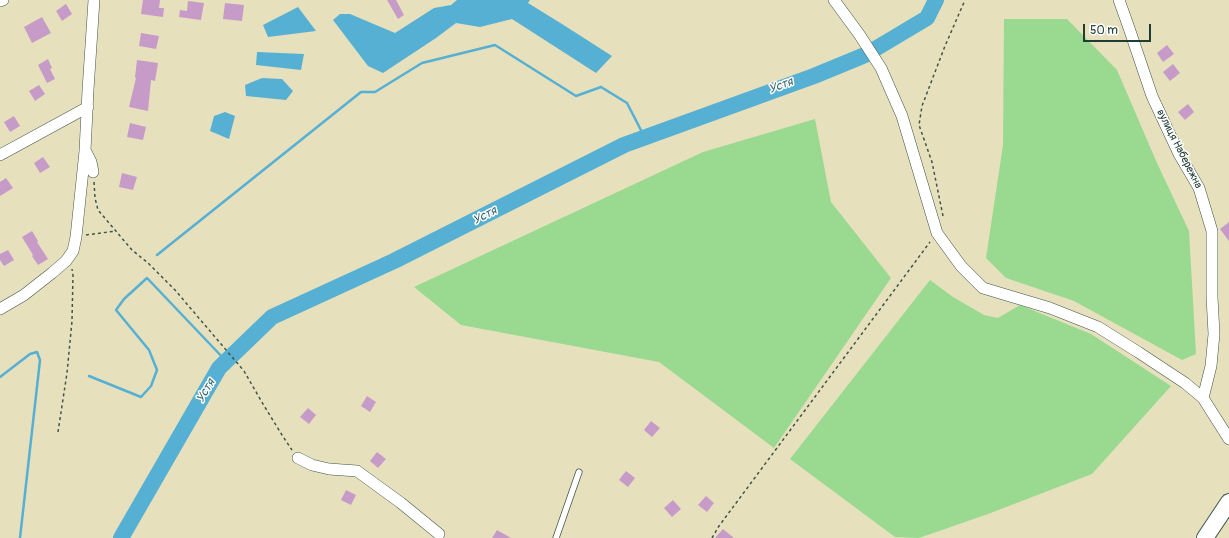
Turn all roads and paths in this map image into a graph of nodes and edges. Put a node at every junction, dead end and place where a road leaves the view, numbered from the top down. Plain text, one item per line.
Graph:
1 (3, 0) edge
2 (94, 0) edge
3 (834, 0) edge
4 (965, 0) edge
5 (1119, 0) edge
6 (0, 1) edge
7 (88, 107) junction
8 (86, 151) junction
9 (0, 155) edge
10 (93, 172) joint
11 (116, 231) junction
12 (937, 233) junction
13 (76, 237) junction
14 (70, 256) junction
15 (0, 309) edge
16 (1203, 398) junction
17 (58, 432) dead end
18 (1229, 438) edge
19 (298, 458) joint
20 (579, 472) dead end
21 (1229, 502) edge
22 (440, 537) edge
23 (556, 538) edge
24 (712, 538) edge
25 (1205, 538) edge

1 - 6 street
2 - 7 street
3 - 12 street
4 - 12 path
5 - 16 street, вулиця Набережна
7 - 8 street
7 - 9 street
8 - 10 street
8 - 13 street
10 - 11 path
11 - 13 path
11 - 19 path
12 - 16 street
12 - 24 path
13 - 14 street
14 - 15 street
14 - 17 path
16 - 18 street
19 - 22 street
20 - 23 lane
21 - 25 street

